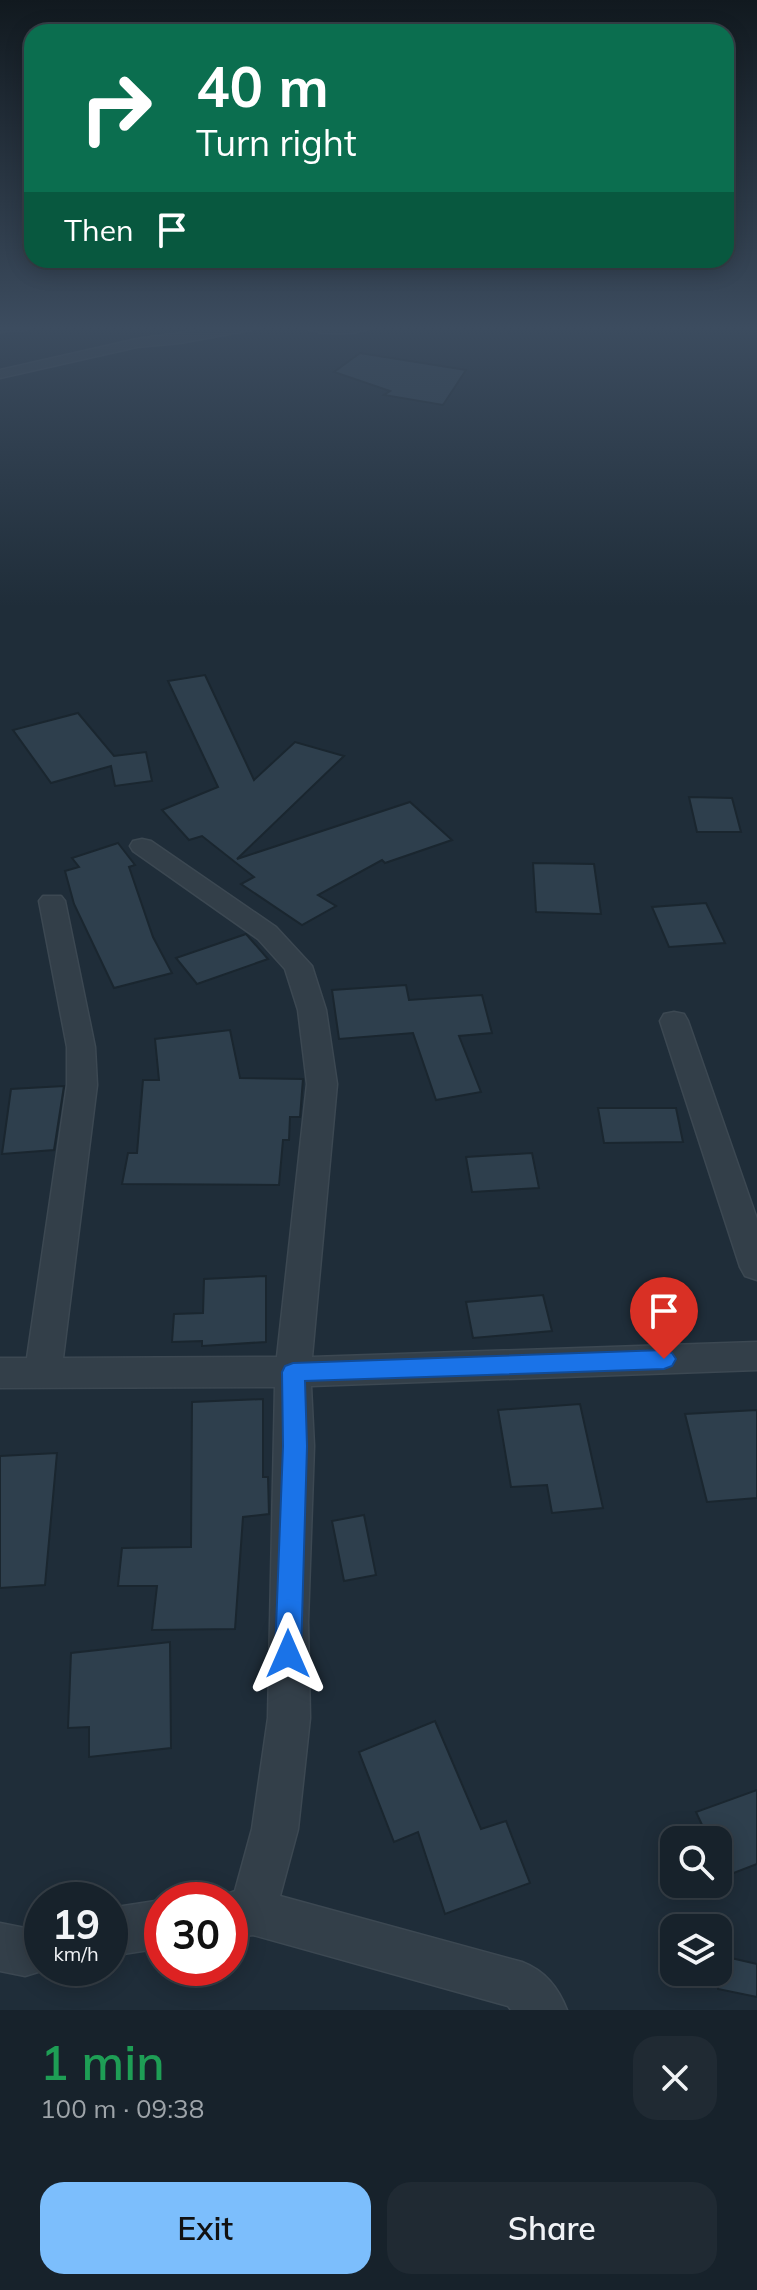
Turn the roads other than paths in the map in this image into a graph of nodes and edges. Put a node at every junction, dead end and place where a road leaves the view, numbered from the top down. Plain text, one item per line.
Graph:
1 (142, 846) dead end
2 (52, 901) dead end
3 (674, 1021) dead end
4 (757, 1267) edge
5 (757, 1356) edge
6 (293, 1372) junction
7 (0, 1373) edge
8 (43, 1373) junction
9 (248, 1896) edge
10 (248, 1916) edge
11 (0, 1947) edge
12 (24, 1952) edge
13 (543, 2010) edge

1 - 6 street
2 - 8 street
3 - 4 street
5 - 6 street
6 - 8 street
6 - 9 street
7 - 8 street
10 - 13 street
11 - 12 street

